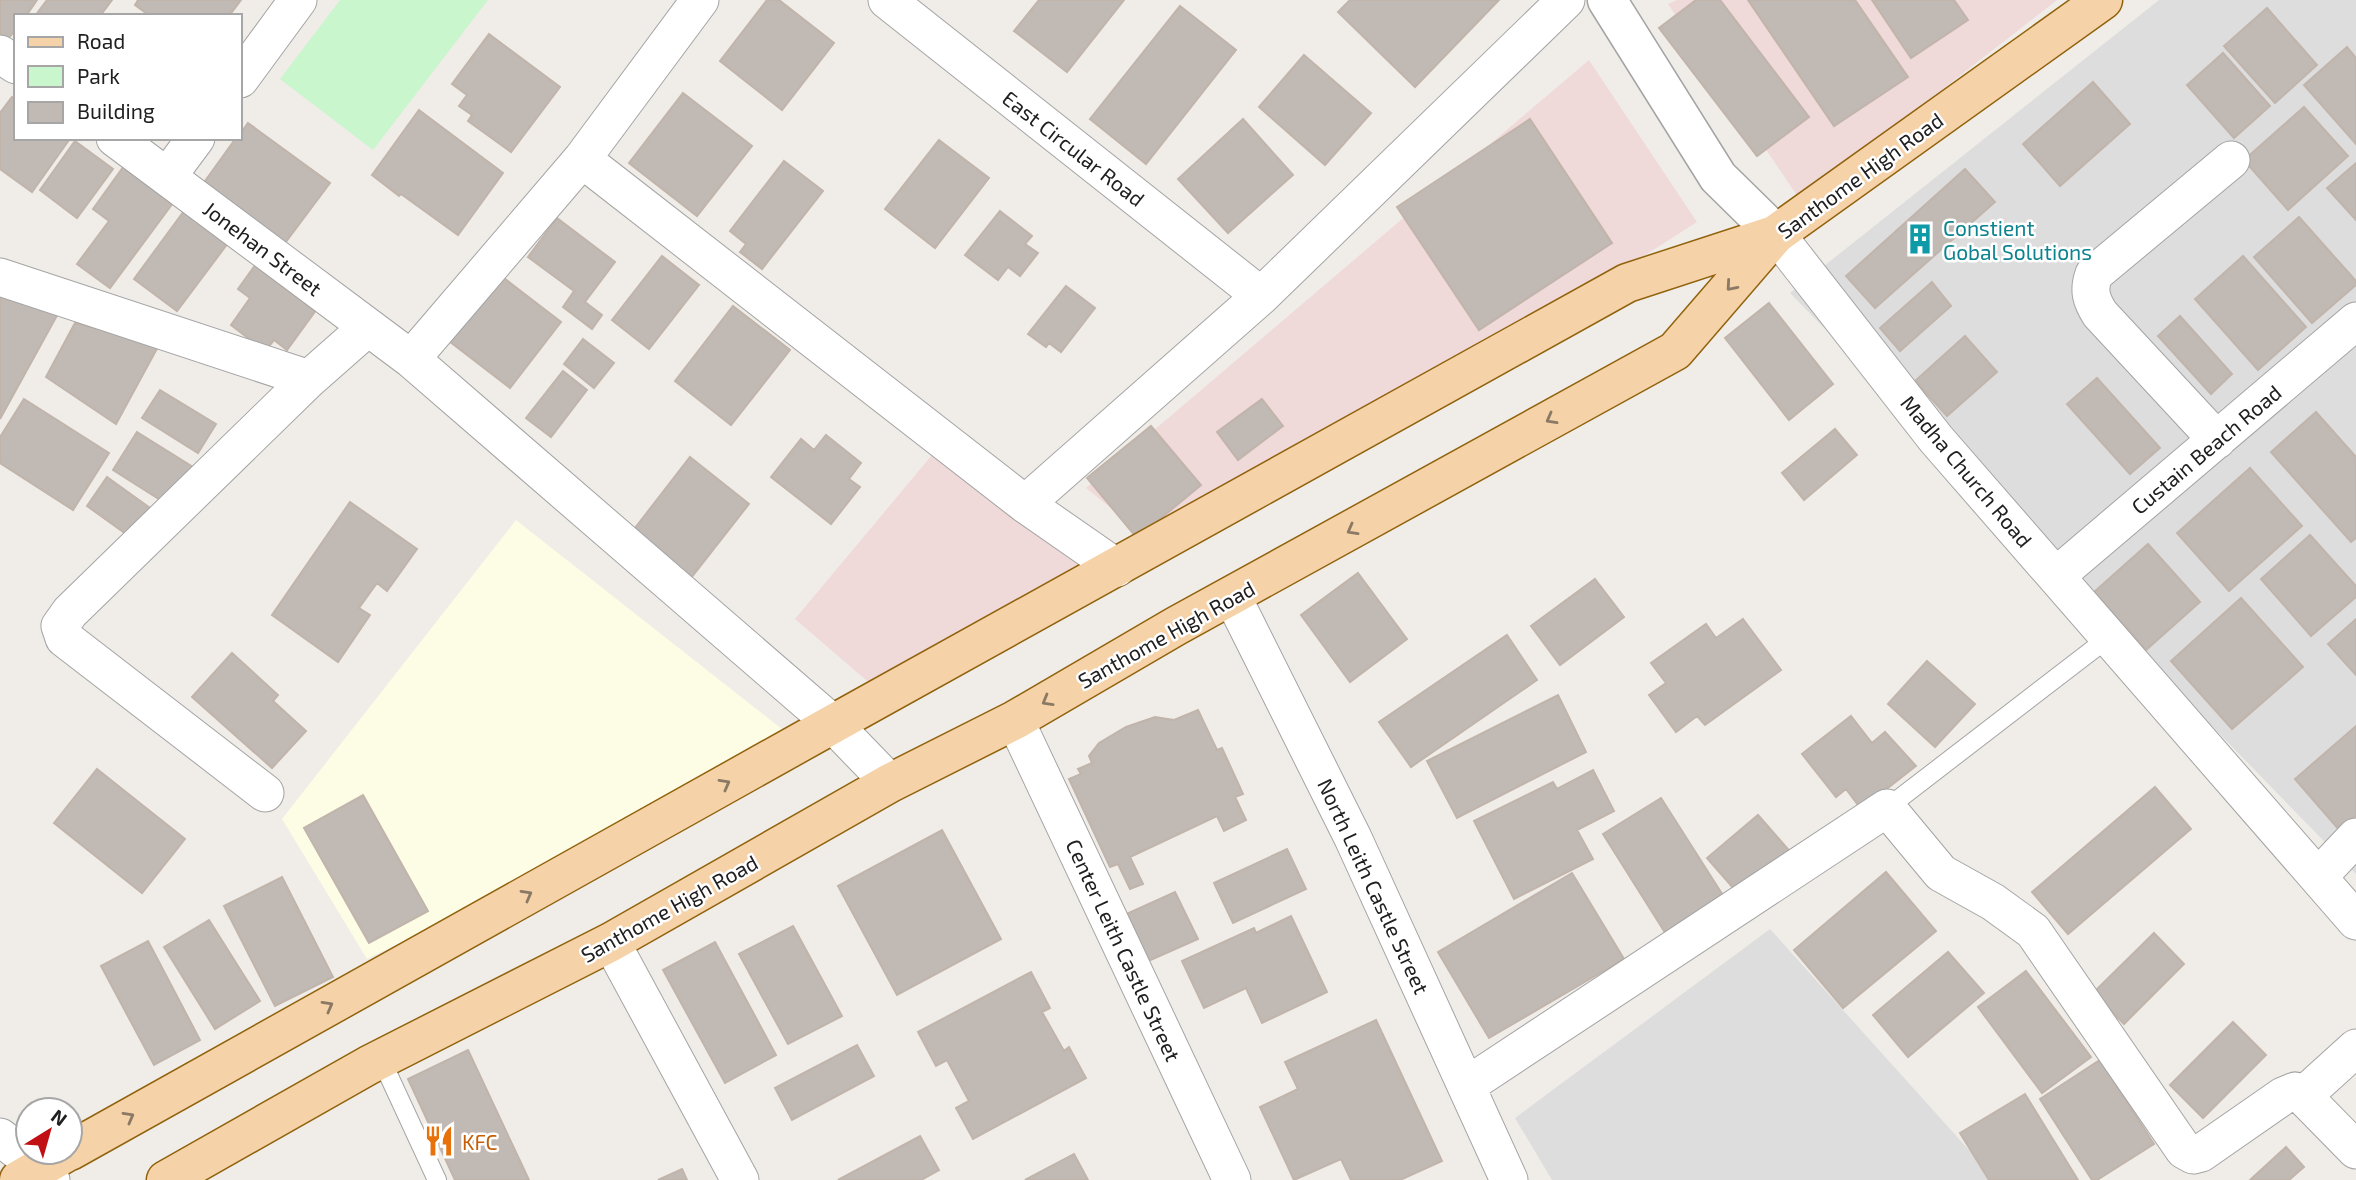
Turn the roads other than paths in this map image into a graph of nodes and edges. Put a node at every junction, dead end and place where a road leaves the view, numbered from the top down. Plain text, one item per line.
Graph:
1 (298, 0) edge
2 (700, 0) edge
3 (887, 0) edge
4 (1566, 0) edge
5 (1607, 0) edge
6 (2103, 0) edge
7 (242, 76) edge
8 (118, 140) edge
9 (195, 140) edge
10 (582, 159) junction
11 (2231, 160) dead end
12 (167, 177) junction
13 (1776, 234) junction
14 (0, 277) edge
15 (1261, 296) junction
16 (2356, 321) edge
17 (368, 327) junction
18 (411, 359) junction
19 (309, 379) junction
20 (2217, 440) junction
21 (1025, 504) junction
22 (1117, 568) junction
23 (2056, 576) junction
24 (1232, 596) junction
25 (2108, 638) junction
26 (1015, 720) junction
27 (833, 724) junction
28 (890, 783) junction
29 (265, 793) dead end
30 (1888, 808) junction
31 (2356, 837) edge
32 (2318, 877) junction
33 (2356, 920) edge
34 (611, 942) junction
35 (2356, 1048) edge
36 (381, 1059) junction
37 (1466, 1086) junction
38 (2303, 1096) junction
39 (84, 1146) edge
40 (2356, 1150) edge
41 (166, 1180) edge
42 (437, 1180) edge
43 (740, 1180) edge
44 (1232, 1180) edge
45 (1509, 1180) edge

1 - 7 street
2 - 10 street
3 - 15 street, East Circular Road
4 - 15 street
5 - 13 street, Madha Church Road
6 - 13 main road, Santhome High Road
8 - 12 street, Jonehan Street
9 - 12 street
10 - 18 street
10 - 21 street
11 - 20 street
12 - 17 street, Jonehan Street
13 - 22 main road
13 - 23 street, Madha Church Road
13 -> 24 main road, Santhome High Road
14 - 19 street
15 - 21 street
16 - 20 street, Custain Beach Road
17 - 18 street, Jonehan Street
17 - 19 street
18 - 27 street, Jonehan Street
19 - 29 street
20 - 23 street, Custain Beach Road
21 - 22 street
22 - 27 main road
23 - 25 street, Madha Church Road
24 -> 26 main road, Santhome High Road
24 - 37 street, North Leith Castle Street
25 - 30 lane
25 - 32 street, Madha Church Road
26 - 28 main road, Santhome High Road
26 - 44 street, Center Leith Castle Street
27 - 28 street, Jonehan Street
39 -> 27 main road
28 - 34 main road, Santhome High Road
30 - 37 street
30 - 38 street
31 - 32 street
32 - 33 street, Madha Church Road
34 - 36 main road, Santhome High Road
34 - 43 street
35 - 38 street
36 - 41 main road, Santhome High Road
36 - 42 lane
37 - 45 street, North Leith Castle Street
38 - 40 street

